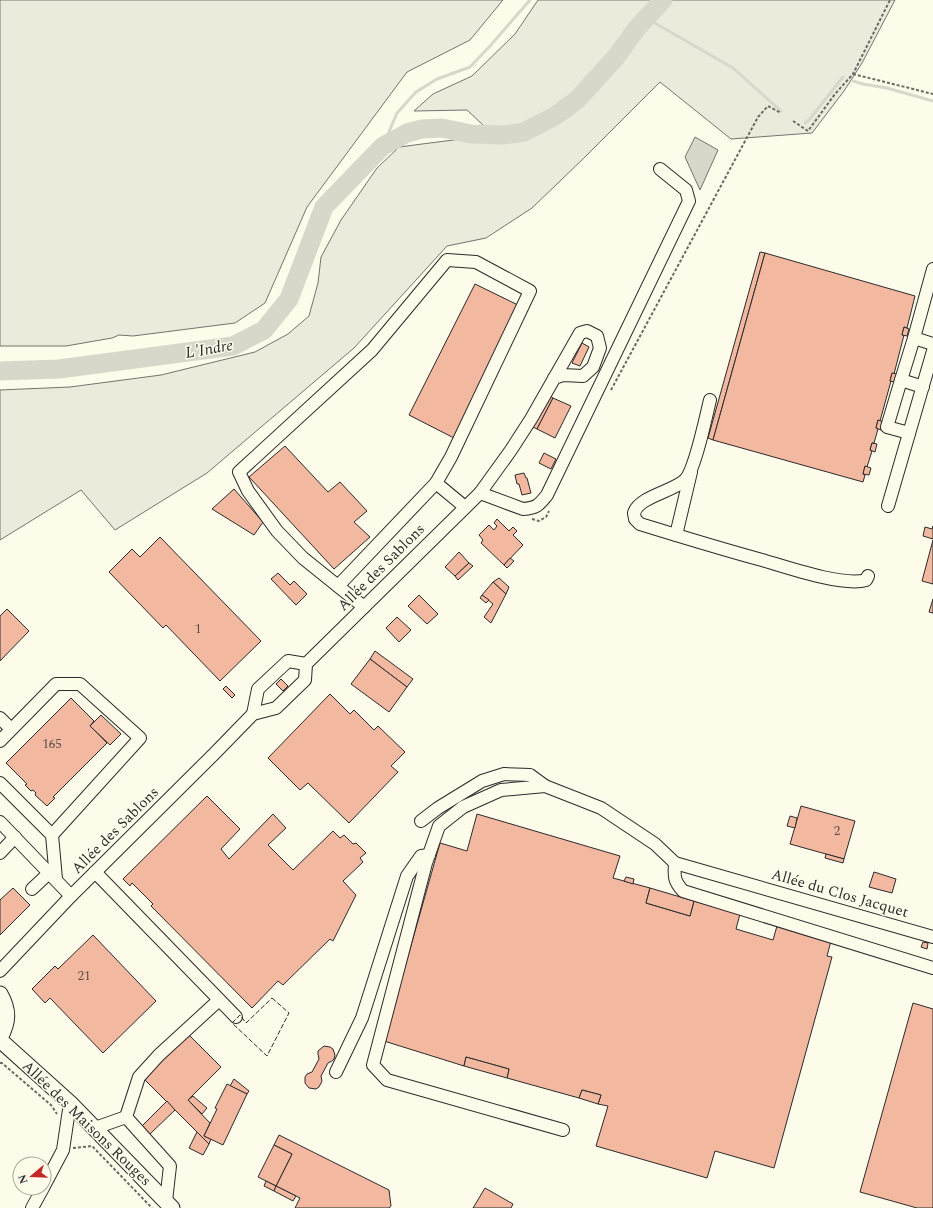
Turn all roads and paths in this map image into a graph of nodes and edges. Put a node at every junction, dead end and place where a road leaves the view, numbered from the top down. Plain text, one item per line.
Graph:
1 (890, 0) edge
2 (853, 74) junction
3 (933, 94) edge
4 (793, 121) dead end
5 (660, 169) dead end
6 (933, 269) edge
7 (914, 338) junction
8 (933, 344) edge
9 (933, 350) edge
10 (554, 378) dead end
11 (901, 380) junction
12 (923, 387) junction
13 (710, 400) dead end
14 (909, 433) junction
15 (693, 465) junction
16 (436, 483) junction
17 (480, 493) junction
18 (888, 506) dead end
19 (465, 507) junction
20 (676, 535) junction
21 (868, 576) dead end
22 (338, 586) junction
23 (364, 607) junction
24 (306, 664) junction
25 (253, 714) junction
26 (0, 718) edge
27 (11, 729) junction
28 (0, 741) edge
29 (0, 783) edge
30 (545, 786) junction
31 (421, 821) dead end
32 (0, 822) edge
33 (52, 835) junction
34 (15, 837) junction
35 (0, 853) edge
36 (429, 855) junction
37 (675, 863) junction
38 (95, 872) junction
39 (52, 876) junction
40 (32, 889) dead end
41 (72, 896) junction
42 (933, 936) edge
43 (933, 968) edge
44 (0, 970) edge
45 (0, 994) edge
46 (219, 1000) junction
47 (236, 1017) dead end
48 (0, 1039) edge
49 (336, 1072) dead end
50 (70, 1103) junction
51 (126, 1116) junction
52 (95, 1128) junction
53 (563, 1130) dead end
54 (52, 1170) edge
55 (38, 1196) edge
56 (169, 1205) edge
57 (32, 1208) edge

1 - 2 path
2 - 3 path
2 - 4 path
5 - 17 street
6 - 7 street
7 - 8 street
7 - 11 street
9 - 12 street
10 - 17 street, Allée des Sablons
11 - 12 street
11 - 14 street
12 - 14 street
13 - 15 street
14 - 18 street
15 - 20 street
15 - 20 street
16 - 19 street
16 - 22 street
16 - 22 street
17 - 19 street, Allée des Sablons
19 - 23 street, Allée des Sablons
20 - 21 street
22 - 23 street
23 - 24 street, Allée des Sablons
24 - 25 street
24 - 25 street
25 - 38 street, Allée des Sablons
26 - 27 street
27 - 28 street
27 - 33 street
29 - 33 street
30 - 31 street
30 - 36 street
30 - 37 street
32 - 34 street
33 - 39 street
34 - 35 street
34 - 39 street
36 - 49 street
36 - 53 street
37 - 42 street, Allée du Clos Jacquet
37 - 43 street
38 - 41 street, Allée des Sablons
38 - 46 street
39 - 40 street
39 - 41 street
41 - 44 street, Allée des Sablons
45 - 48 main road
46 - 47 street
46 - 51 street
48 - 50 main road, Allée des Maisons Rouges
50 - 52 main road, Allée des Maisons Rouges
50 - 54 street
51 - 52 street
51 - 56 street
52 - 56 main road, Allée des Maisons Rouges
55 - 57 street

